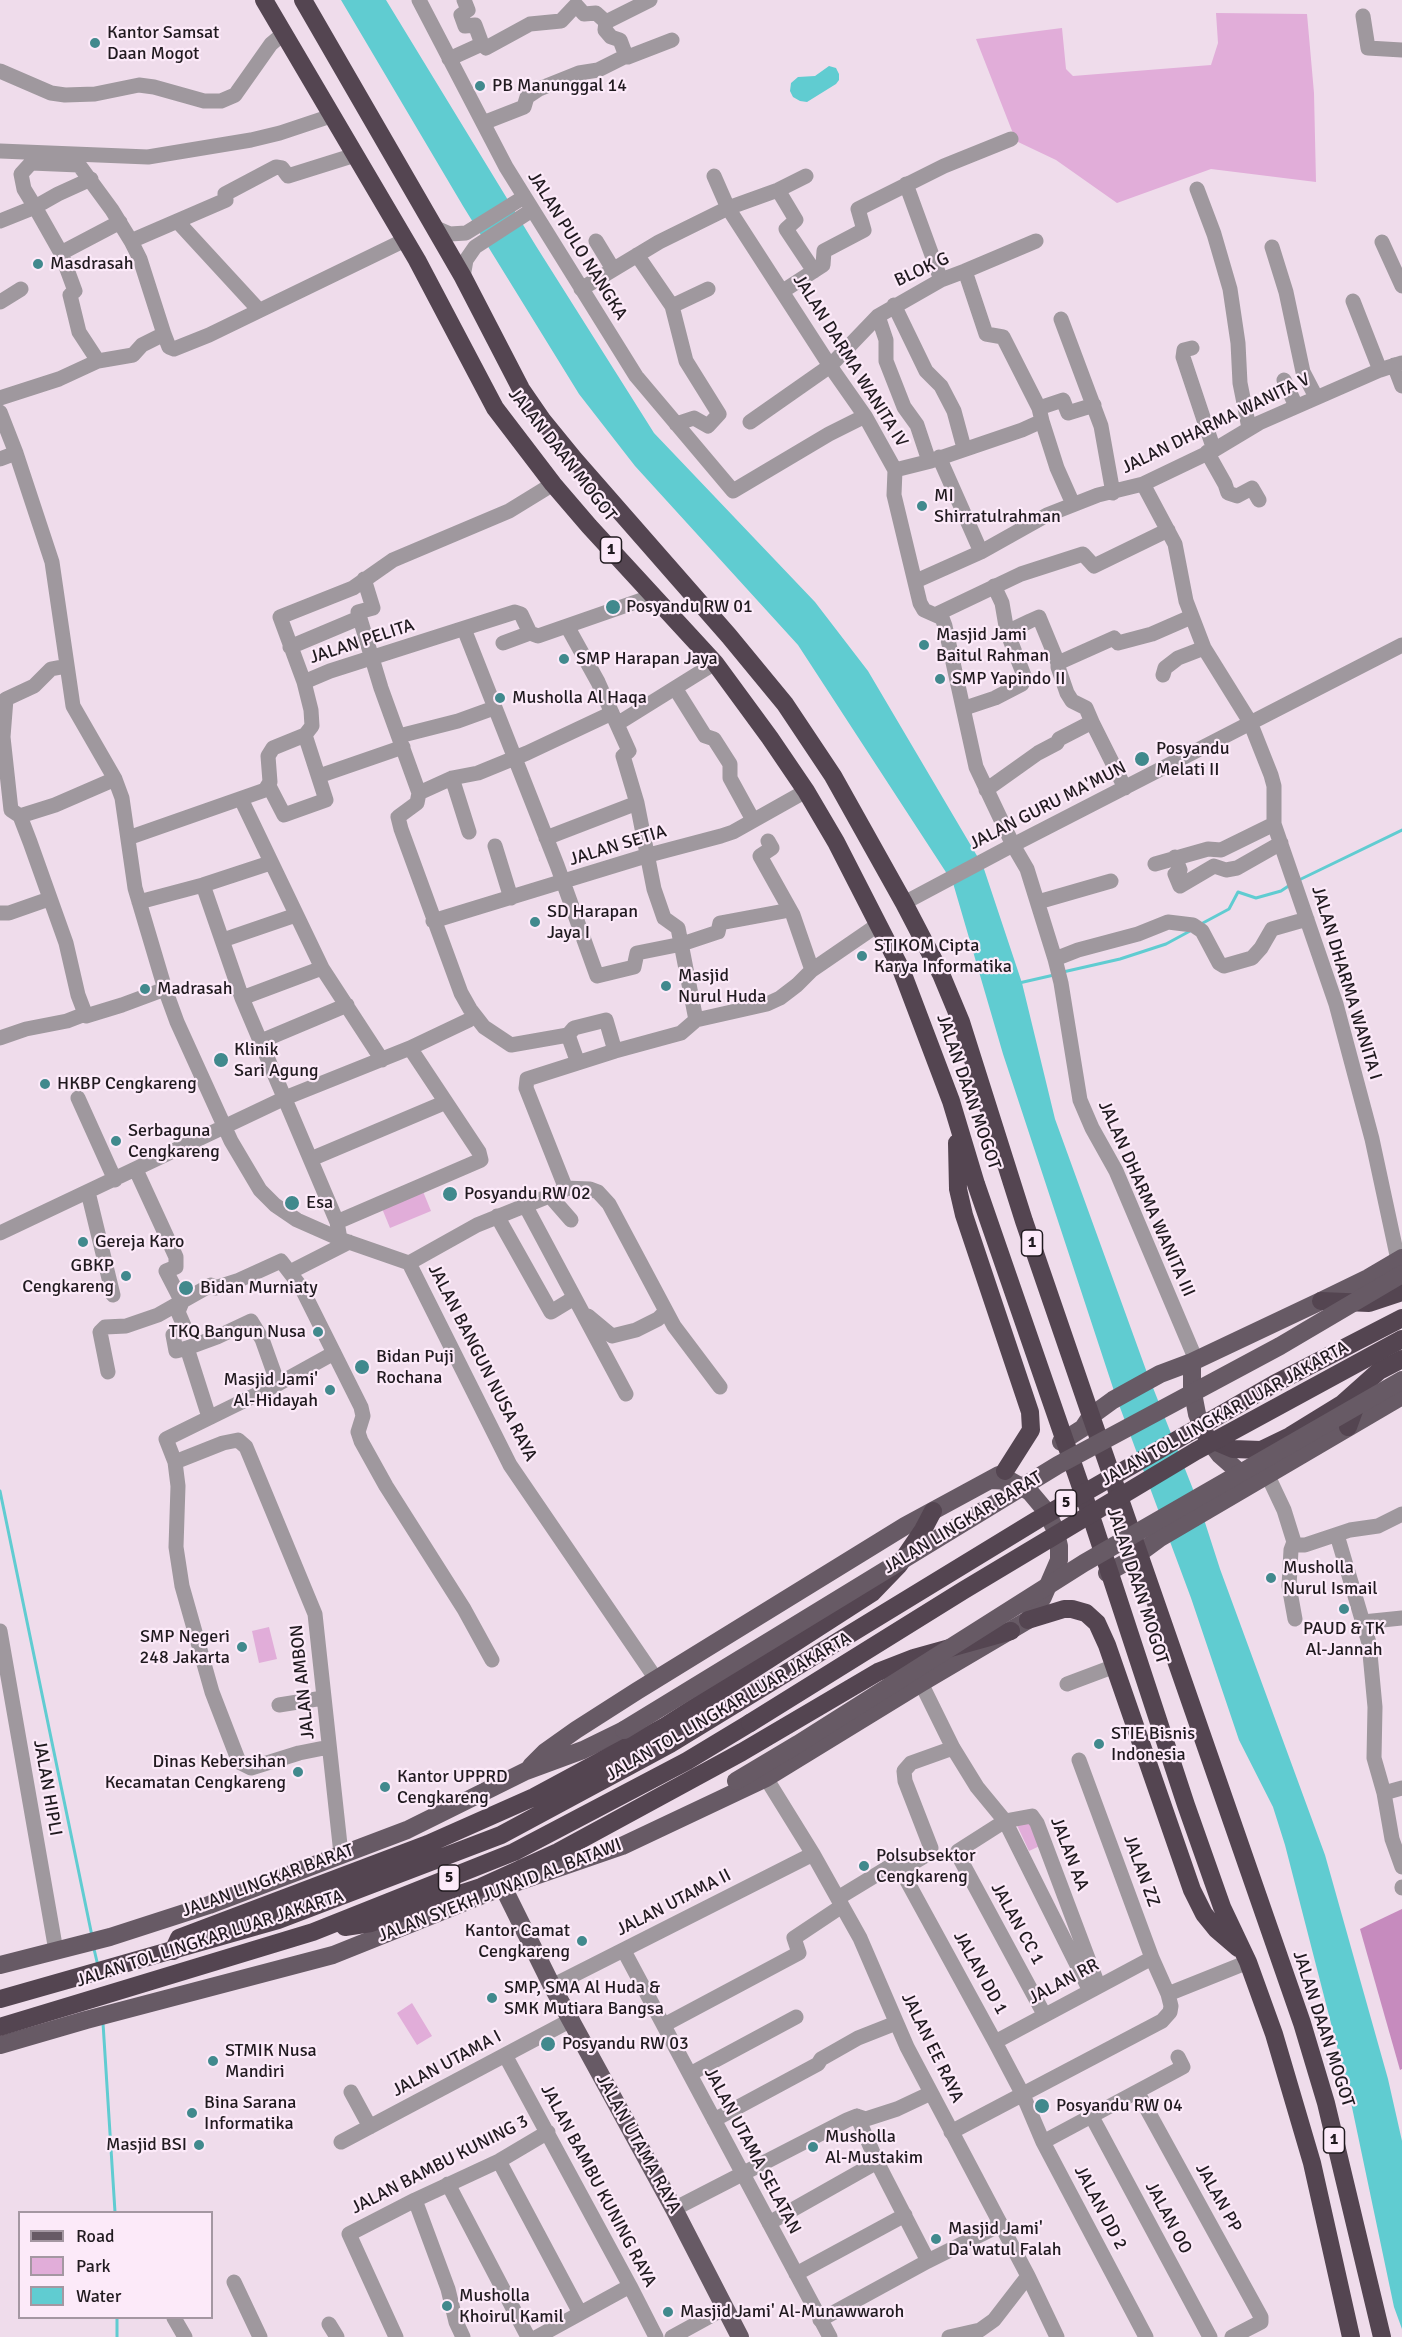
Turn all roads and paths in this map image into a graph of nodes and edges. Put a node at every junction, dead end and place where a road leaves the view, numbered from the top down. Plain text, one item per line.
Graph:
1 (264, 0) edge
2 (303, 0) edge
3 (419, 0) edge
4 (464, 0) edge
5 (650, 0) edge
6 (1363, 16) dead end
7 (606, 22) junction
8 (283, 34) junction
9 (672, 40) dead end
10 (482, 44) junction
11 (1402, 50) edge
12 (626, 56) junction
13 (449, 59) junction
14 (0, 71) edge
15 (331, 116) junction
16 (483, 123) junction
17 (1011, 139) dead end
18 (0, 151) edge
19 (355, 155) junction
20 (714, 176) dead end
21 (806, 176) dead end
22 (91, 179) junction
23 (906, 184) junction
24 (1197, 189) dead end
25 (778, 190) junction
26 (520, 199) junction
27 (35, 207) junction
28 (728, 208) junction
29 (529, 212) junction
30 (0, 221) edge
31 (177, 221) junction
32 (120, 222) junction
33 (434, 227) junction
34 (405, 240) junction
35 (131, 241) junction
36 (596, 241) dead end
37 (1036, 241) dead end
38 (1382, 242) dead end
39 (1272, 248) dead end
40 (61, 253) junction
41 (637, 255) junction
42 (613, 269) junction
43 (814, 271) junction
44 (965, 271) junction
45 (463, 277) junction
46 (941, 280) junction
47 (1402, 286) edge
48 (21, 289) dead end
49 (581, 289) junction
50 (708, 289) dead end
51 (783, 291) junction
52 (1353, 301) dead end
53 (0, 302) edge
54 (894, 305) junction
55 (672, 306) junction
56 (258, 309) junction
57 (878, 316) junction
58 (1061, 319) dead end
59 (164, 334) junction
60 (1192, 348) dead end
61 (98, 361) junction
62 (830, 366) junction
63 (1392, 366) edge
64 (1284, 380) dead end
65 (1402, 386) edge
66 (1316, 397) junction
67 (0, 398) edge
68 (1094, 405) junction
69 (1296, 406) junction
70 (0, 411) edge
71 (1041, 414) junction
72 (865, 416) junction
73 (750, 422) dead end
74 (676, 424) junction
75 (1249, 428) junction
76 (964, 448) junction
77 (1210, 451) junction
78 (16, 453) junction
79 (0, 459) edge
80 (934, 459) junction
81 (895, 470) junction
82 (553, 484) junction
83 (1143, 484) junction
84 (1113, 493) junction
85 (1259, 500) dead end
86 (1073, 504) junction
87 (1168, 530) junction
88 (981, 552) junction
89 (364, 579) junction
90 (916, 581) junction
91 (994, 586) junction
92 (653, 596) junction
93 (937, 614) junction
94 (1191, 617) junction
95 (359, 618) junction
96 (567, 626) junction
97 (464, 629) junction
98 (1007, 632) junction
99 (530, 633) junction
100 (503, 643) dead end
101 (1402, 645) edge
102 (290, 647) junction
103 (1204, 648) junction
104 (371, 659) junction
105 (715, 663) junction
106 (1058, 663) junction
107 (67, 666) junction
108 (1163, 675) dead end
109 (304, 682) junction
110 (675, 688) junction
111 (494, 708) junction
112 (965, 708) junction
113 (614, 718) junction
114 (1092, 722) junction
115 (1250, 722) junction
116 (305, 735) junction
117 (401, 741) junction
118 (514, 758) junction
119 (319, 776) junction
120 (452, 778) junction
121 (115, 779) junction
122 (268, 786) junction
123 (1125, 788) junction
124 (806, 790) junction
125 (986, 790) junction
126 (419, 793) junction
127 (241, 799) junction
128 (637, 803) junction
129 (5, 804) edge
130 (20, 816) junction
131 (753, 820) junction
132 (1274, 824) junction
133 (469, 832) dead end
134 (128, 838) junction
135 (546, 838) junction
136 (768, 841) dead end
137 (1281, 843) junction
138 (1013, 845) junction
139 (495, 846) dead end
140 (649, 855) junction
141 (1175, 857) junction
142 (270, 863) junction
143 (1155, 864) dead end
144 (1111, 881) dead end
145 (563, 882) junction
146 (203, 885) junction
147 (511, 898) junction
148 (49, 899) junction
149 (139, 902) junction
150 (1038, 902) junction
151 (904, 903) junction
152 (790, 910) junction
153 (0, 913) edge
154 (296, 915) junction
155 (1307, 919) junction
156 (433, 921) junction
157 (879, 924) junction
158 (223, 940) junction
159 (682, 944) junction
160 (322, 968) junction
161 (812, 969) junction
162 (1058, 970) junction
163 (165, 989) junction
164 (242, 998) junction
165 (347, 1005) junction
166 (85, 1014) junction
167 (469, 1020) dead end
168 (696, 1020) junction
169 (568, 1035) junction
170 (0, 1038) edge
171 (259, 1042) junction
172 (410, 1048) junction
173 (615, 1051) junction
174 (381, 1060) junction
175 (578, 1063) junction
176 (78, 1098) dead end
177 (285, 1098) junction
178 (951, 1101) junction
179 (446, 1102) junction
180 (225, 1128) junction
181 (311, 1159) junction
182 (136, 1170) junction
183 (115, 1180) junction
184 (564, 1188) junction
185 (88, 1192) junction
186 (550, 1196) junction
187 (525, 1205) junction
188 (497, 1216) junction
189 (571, 1221) dead end
190 (337, 1222) junction
191 (0, 1233) edge
192 (970, 1233) junction
193 (344, 1240) junction
194 (1001, 1257) junction
195 (409, 1263) junction
196 (1401, 1264) edge
197 (285, 1267) junction
198 (1402, 1292) edge
199 (113, 1295) dead end
200 (574, 1298) junction
201 (1321, 1301) junction
202 (182, 1302) junction
203 (666, 1311) junction
204 (582, 1312) junction
205 (1402, 1317) edge
206 (1402, 1339) edge
207 (187, 1348) junction
208 (334, 1353) junction
209 (1400, 1360) edge
210 (1194, 1361) junction
211 (108, 1372) dead end
212 (1402, 1380) edge
213 (278, 1384) junction
214 (1364, 1384) junction
215 (720, 1387) dead end
216 (626, 1394) dead end
217 (1402, 1396) edge
218 (1091, 1416) junction
219 (209, 1417) junction
220 (1348, 1427) junction
221 (1207, 1438) junction
222 (1063, 1441) junction
223 (175, 1462) junction
224 (998, 1475) junction
225 (1262, 1478) junction
226 (933, 1511) junction
227 (1402, 1514) edge
228 (1337, 1535) junction
229 (1294, 1542) junction
230 (1140, 1553) junction
231 (1108, 1573) junction
232 (1402, 1618) edge
233 (1295, 1619) dead end
234 (1028, 1620) junction
235 (1363, 1622) junction
236 (1011, 1630) junction
237 (0, 1631) edge
238 (492, 1660) dead end
239 (1115, 1666) junction
240 (656, 1679) junction
241 (921, 1683) junction
242 (1067, 1684) dead end
243 (323, 1698) junction
244 (279, 1705) dead end
245 (329, 1747) junction
246 (953, 1748) junction
247 (1079, 1760) dead end
248 (526, 1771) junction
249 (766, 1778) junction
250 (1402, 1788) edge
251 (1384, 1793) junction
252 (1005, 1821) junction
253 (341, 1854) junction
254 (813, 1854) junction
255 (1402, 1867) edge
256 (559, 1868) junction
257 (901, 1870) junction
258 (503, 1887) junction
259 (840, 1902) junction
260 (313, 1932) junction
261 (56, 1951) junction
262 (172, 1951) junction
263 (624, 1951) junction
264 (1152, 1958) junction
265 (1246, 1958) junction
266 (0, 1965) edge
267 (552, 1986) junction
268 (1093, 1987) junction
269 (1168, 1994) junction
270 (0, 1999) edge
271 (1044, 2014) junction
272 (796, 2017) dead end
273 (571, 2020) junction
274 (896, 2023) junction
275 (664, 2025) junction
276 (0, 2027) edge
277 (995, 2042) junction
278 (0, 2045) edge
279 (505, 2055) junction
280 (1178, 2057) dead end
281 (690, 2074) junction
282 (351, 2092) dead end
283 (931, 2093) junction
284 (1138, 2093) junction
285 (1023, 2095) junction
286 (857, 2116) junction
287 (1092, 2117) junction
288 (714, 2120) junction
289 (370, 2127) junction
290 (548, 2132) junction
291 (951, 2132) junction
292 (341, 2142) dead end
293 (1043, 2142) junction
294 (499, 2161) junction
295 (876, 2162) junction
296 (742, 2172) junction
297 (448, 2184) junction
298 (415, 2200) junction
299 (679, 2206) junction
300 (905, 2215) junction
301 (769, 2223) junction
302 (1000, 2225) junction
303 (928, 2261) junction
304 (796, 2274) junction
305 (1029, 2277) junction
306 (234, 2282) dead end
307 (630, 2286) junction
308 (725, 2308) junction
309 (580, 2313) junction
310 (175, 2319) edge
311 (820, 2320) junction
312 (185, 2337) edge
313 (260, 2337) edge
314 (396, 2337) edge
315 (463, 2337) edge
316 (528, 2337) edge
317 (537, 2337) edge
318 (656, 2337) edge
319 (672, 2337) edge
320 (740, 2337) edge
321 (830, 2337) edge
322 (949, 2337) edge
323 (1058, 2337) edge
324 (1146, 2337) edge
325 (1210, 2337) edge
326 (1232, 2337) edge
327 (1351, 2337) edge
328 (1382, 2337) edge

1 - 8 highway, JALAN DAAN MOGOT / 1
2 - 33 highway, JALAN DAAN MOGOT / 1
3 - 13 street, JALAN PULO NANGKA
4 - 10 street
5 - 7 street
6 - 11 street
7 - 10 street
7 - 12 street
8 - 14 street
8 - 15 highway, JALAN DAAN MOGOT / 1
9 - 12 street
10 - 13 street
12 - 16 street
13 - 16 street, JALAN PULO NANGKA
15 - 18 street
15 - 19 highway, JALAN DAAN MOGOT / 1
16 - 26 street, JALAN PULO NANGKA
17 - 23 street
19 - 31 street
19 - 34 highway, JALAN DAAN MOGOT / 1
20 - 28 street, JALAN DARMA WANITA IV
21 - 25 street
22 - 27 street
22 - 27 street
22 - 32 street
23 - 43 street
23 - 46 street
24 - 75 street
25 - 28 street
25 - 43 street
26 - 29 street, JALAN PULO NANGKA
26 - 33 street
27 - 30 street
27 - 40 street
28 - 41 street
28 - 51 street, JALAN DARMA WANITA IV
29 - 45 street
29 - 49 street, JALAN PULO NANGKA
31 - 35 street
31 - 56 street
32 - 35 street
32 - 40 street
33 - 45 highway, JALAN DAAN MOGOT / 1
34 - 56 street
34 - 82 highway, JALAN DAAN MOGOT / 1
35 - 59 street
36 - 42 street
37 - 44 street
38 - 47 street
39 - 66 street
40 - 61 street
41 - 42 street
41 - 55 street
42 - 49 street
43 - 51 street
44 - 46 street, BLOK G
44 - 71 street, BLOK G
45 - 151 highway, JALAN DAAN MOGOT / 1
46 - 54 street, BLOK G
48 - 53 street
49 - 74 street, JALAN PULO NANGKA
50 - 55 street
51 - 62 street, JALAN DARMA WANITA IV
52 - 63 street
54 - 57 street, BLOK G
54 - 76 street
55 - 74 street
56 - 59 street
57 - 62 street, BLOK G
57 - 80 street
58 - 68 street
59 - 61 street
60 - 77 street
61 - 67 street
62 - 72 street, JALAN DARMA WANITA IV
62 - 73 street, BLOK G
63 - 65 street
63 - 66 street, JALAN DHARMA WANITA V
64 - 69 street
66 - 69 street, JALAN DHARMA WANITA V
68 - 71 street
68 - 84 street
69 - 75 street, JALAN DHARMA WANITA V
70 - 78 street, JALAN BANGUN NUSA RAYA
71 - 76 street
71 - 86 street
72 - 74 street, JALAN PULO NANGKA
72 - 81 street, JALAN DARMA WANITA IV
75 - 77 street, JALAN DHARMA WANITA V
76 - 80 street
77 - 83 street, JALAN DHARMA WANITA V
77 - 85 street
78 - 79 street
78 - 107 street, JALAN BANGUN NUSA RAYA
80 - 81 street
80 - 88 street
81 - 90 street, JALAN DARMA WANITA IV
82 - 89 street
82 - 92 highway, JALAN DAAN MOGOT / 1
83 - 84 street, JALAN DHARMA WANITA V
83 - 87 street, JALAN DHARMA WANITA I
84 - 86 street, JALAN DHARMA WANITA V
86 - 88 street, JALAN DHARMA WANITA V
87 - 91 street
87 - 94 street, JALAN DHARMA WANITA I
88 - 90 street, JALAN DHARMA WANITA V
89 - 95 street
89 - 102 street
90 - 93 street, JALAN DARMA WANITA IV
91 - 93 street
91 - 98 street
92 - 96 street
92 - 105 highway, JALAN DAAN MOGOT / 1
93 - 112 street, JALAN DARMA WANITA IV
94 - 103 street, JALAN DHARMA WANITA I
94 - 106 street
95 - 102 street
95 - 104 street
96 - 99 street
96 - 113 street
97 - 99 street, JALAN PELITA
97 - 104 street, JALAN PELITA
97 - 111 street
98 - 106 street
98 - 112 street
99 - 100 street
101 - 115 street, JALAN GURU MA'MUN
102 - 109 street
103 - 108 street
103 - 115 street, JALAN DHARMA WANITA I
104 - 109 street, JALAN PELITA
104 - 117 street
105 - 110 street
105 - 124 highway, JALAN DAAN MOGOT / 1
106 - 114 street
107 - 121 street, JALAN BANGUN NUSA RAYA
107 - 129 street
109 - 116 street, JALAN PELITA
110 - 113 street
110 - 131 street
111 - 117 street
111 - 118 street
112 - 125 street, JALAN DARMA WANITA IV
113 - 118 street
113 - 128 street
114 - 123 street
114 - 125 street
115 - 123 street, JALAN GURU MA'MUN
115 - 132 street, JALAN DHARMA WANITA I
116 - 119 street
116 - 122 street
117 - 119 street
117 - 126 street
118 - 120 street
118 - 135 street
119 - 122 street
120 - 126 street
120 - 133 street
121 - 130 street
121 - 134 street, JALAN BANGUN NUSA RAYA
122 - 127 street
123 - 138 street, JALAN GURU MA'MUN
124 - 131 street, JALAN SETIA
124 - 157 highway, JALAN DAAN MOGOT / 1
125 - 138 street, JALAN DARMA WANITA IV
126 - 156 street
127 - 134 street
127 - 142 street
128 - 135 street
128 - 140 street
129 - 130 street
130 - 148 street
131 - 140 street, JALAN SETIA
132 - 137 street, JALAN DHARMA WANITA I
132 - 141 street
134 - 149 street, JALAN BANGUN NUSA RAYA
135 - 145 street
136 - 152 street
137 - 141 street
137 - 155 street, JALAN DHARMA WANITA I
138 - 150 street, JALAN DHARMA WANITA III
138 - 151 street, JALAN GURU MA'MUN
139 - 147 street
140 - 145 street, JALAN SETIA
140 - 159 street
141 - 143 street
142 - 146 street
142 - 154 street
144 - 150 street
145 - 147 street, JALAN SETIA
145 - 159 street
146 - 149 street
146 - 158 street
147 - 156 street, JALAN SETIA
148 - 153 street
148 - 166 street
149 - 163 street, JALAN BANGUN NUSA RAYA
150 - 162 street, JALAN DHARMA WANITA III
151 - 218 highway, JALAN DAAN MOGOT / 1
152 - 159 street
152 - 161 street
154 - 158 street
154 - 160 street
155 - 162 street
155 - 196 street, JALAN DHARMA WANITA I
156 - 169 street
157 - 161 street
157 - 178 highway, JALAN DAAN MOGOT / 1
158 - 164 street
159 - 168 street
160 - 164 street
160 - 165 street
161 - 168 street
162 - 210 street, JALAN DHARMA WANITA III
163 - 166 street
163 - 180 street, JALAN BANGUN NUSA RAYA
164 - 171 street
165 - 171 street
165 - 174 street
166 - 170 street
167 - 172 street
168 - 173 street
169 - 173 street
169 - 175 street
171 - 177 street
172 - 174 street
172 - 179 street
173 - 175 street
174 - 177 street
175 - 184 street
176 - 183 street
177 - 180 street
177 - 181 street
178 - 192 highway
178 - 194 highway, JALAN DAAN MOGOT / 1
179 - 181 street
179 - 190 street
180 - 182 street
180 - 193 street, JALAN BANGUN NUSA RAYA
181 - 190 street
182 - 183 street
182 - 202 street
183 - 185 street
184 - 186 street
184 - 203 street
185 - 191 street
185 - 199 street
186 - 187 street
186 - 189 street
187 - 188 street
187 - 200 street
188 - 195 street
188 - 200 street
190 - 193 street
192 - 194 highway
192 - 224 highway
193 - 195 street, JALAN BANGUN NUSA RAYA
193 - 197 street
194 - 222 highway, JALAN DAAN MOGOT / 1
195 - 240 street, JALAN BANGUN NUSA RAYA
196 - 201 main road
196 - 248 main road, JALAN LINGKAR BARAT, bridge
197 - 202 street
197 - 208 street
198 - 201 highway
200 - 204 street
201 - 210 main road
202 - 207 street
202 - 211 street
203 - 204 street
203 - 215 street
204 - 216 street
205 - 262 highway, JALAN TOL LINGKAR LUAR JAKARTA / 5, bridge
206 - 260 highway, JALAN TOL LINGKAR LUAR JAKARTA / 5, bridge
207 - 213 street
207 - 219 street
208 - 213 street
208 - 238 street
209 - 214 highway
210 - 218 main road
210 - 221 main road
212 - 256 main road, bridge
213 - 219 street
214 - 220 highway
214 - 221 highway
217 - 220 main road
218 - 222 main road
218 - 230 highway, JALAN DAAN MOGOT / 1
219 - 223 street
220 - 225 main road
221 - 225 main road
222 - 231 highway, JALAN DAAN MOGOT / 1
223 - 243 street, JALAN AMBON
223 - 245 street
224 - 226 main road, JALAN LINGKAR BARAT
224 - 234 main road
225 - 229 street
225 - 230 main road
226 - 240 main road, JALAN LINGKAR BARAT
226 - 262 highway
227 - 228 street
228 - 229 street
228 - 235 street
229 - 233 street
230 - 231 main road
230 - 328 highway, JALAN DAAN MOGOT / 1
231 - 265 highway, JALAN DAAN MOGOT / 1
232 - 235 street
234 - 236 main road, JALAN SYEKH JUNAID AL BATAWI
234 - 239 highway
235 - 251 street
236 - 241 main road, JALAN SYEKH JUNAID AL BATAWI
236 - 260 highway
237 - 261 street, JALAN HIPLI
239 - 242 street
239 - 265 highway
240 - 248 main road, JALAN LINGKAR BARAT
241 - 246 street
241 - 249 main road, JALAN SYEKH JUNAID AL BATAWI
243 - 244 street
243 - 245 street, JALAN AMBON
245 - 253 street, JALAN AMBON
246 - 252 street
246 - 257 street
247 - 264 street, JALAN ZZ
248 - 253 main road, JALAN LINGKAR BARAT
249 - 254 street, JALAN EE RAYA
249 - 256 main road, JALAN SYEKH JUNAID AL BATAWI
250 - 251 street
251 - 255 street
252 - 268 street
252 - 268 street, JALAN AA
252 - 271 street, JALAN CC 1
253 - 261 main road, JALAN LINGKAR BARAT
254 - 259 street, JALAN EE RAYA
254 - 263 street, JALAN UTAMA II
256 - 258 main road, JALAN SYEKH JUNAID AL BATAWI
257 - 259 street
257 - 277 street, JALAN DD 1
258 - 267 main road, JALAN UTAMA RAYA
258 - 278 main road, JALAN SYEKH JUNAID AL BATAWI
259 - 274 street, JALAN EE RAYA
259 - 275 street
260 - 276 highway, JALAN TOL LINGKAR LUAR JAKARTA / 5
261 - 266 main road, JALAN LINGKAR BARAT
262 - 270 highway, JALAN TOL LINGKAR LUAR JAKARTA / 5
263 - 267 street, JALAN UTAMA II
263 - 275 street, JALAN UTAMA SELATAN
264 - 268 street, JALAN RR
264 - 269 street, JALAN ZZ
265 - 269 street
265 - 327 highway, JALAN DAAN MOGOT / 1
267 - 273 main road, JALAN UTAMA RAYA
268 - 271 street, JALAN RR
269 - 285 street
271 - 277 street, JALAN RR
272 - 281 street
273 - 279 street, JALAN UTAMA I
273 - 299 main road, JALAN UTAMA RAYA
274 - 283 street, JALAN EE RAYA
274 - 288 street
275 - 281 street, JALAN UTAMA SELATAN
277 - 285 street, JALAN DD 1
279 - 289 street, JALAN UTAMA I
279 - 290 street, JALAN BAMBU KUNING RAYA
280 - 284 street
281 - 288 street, JALAN UTAMA SELATAN
282 - 289 street
283 - 286 street
283 - 291 street, JALAN EE RAYA
284 - 287 street
284 - 326 street, JALAN PP
285 - 291 street
285 - 293 street, JALAN DD 2
286 - 295 street
286 - 296 street
287 - 293 street
287 - 325 street, JALAN OO
288 - 296 street, JALAN UTAMA SELATAN
289 - 292 street, JALAN UTAMA I
290 - 294 street, JALAN BAMBU KUNING 3
290 - 307 street, JALAN BAMBU KUNING RAYA
291 - 302 street, JALAN EE RAYA
293 - 324 street, JALAN DD 2
294 - 297 street, JALAN BAMBU KUNING 3
294 - 309 street
295 - 300 street
295 - 301 street
296 - 299 street
296 - 301 street, JALAN UTAMA SELATAN
297 - 298 street, JALAN BAMBU KUNING 3
297 - 316 street
298 - 314 street, JALAN BAMBU KUNING 3
298 - 315 street
299 - 308 main road, JALAN UTAMA RAYA
300 - 303 street
300 - 304 street
301 - 304 street, JALAN UTAMA SELATAN
302 - 303 street
302 - 305 street, JALAN EE RAYA
303 - 311 street
304 - 311 street, JALAN UTAMA SELATAN
305 - 322 street
305 - 323 street, JALAN EE RAYA
306 - 313 street
307 - 309 street
307 - 318 street, JALAN BAMBU KUNING RAYA
308 - 319 street
308 - 320 main road, JALAN UTAMA RAYA
309 - 317 street
310 - 312 street
311 - 321 street, JALAN UTAMA SELATAN

